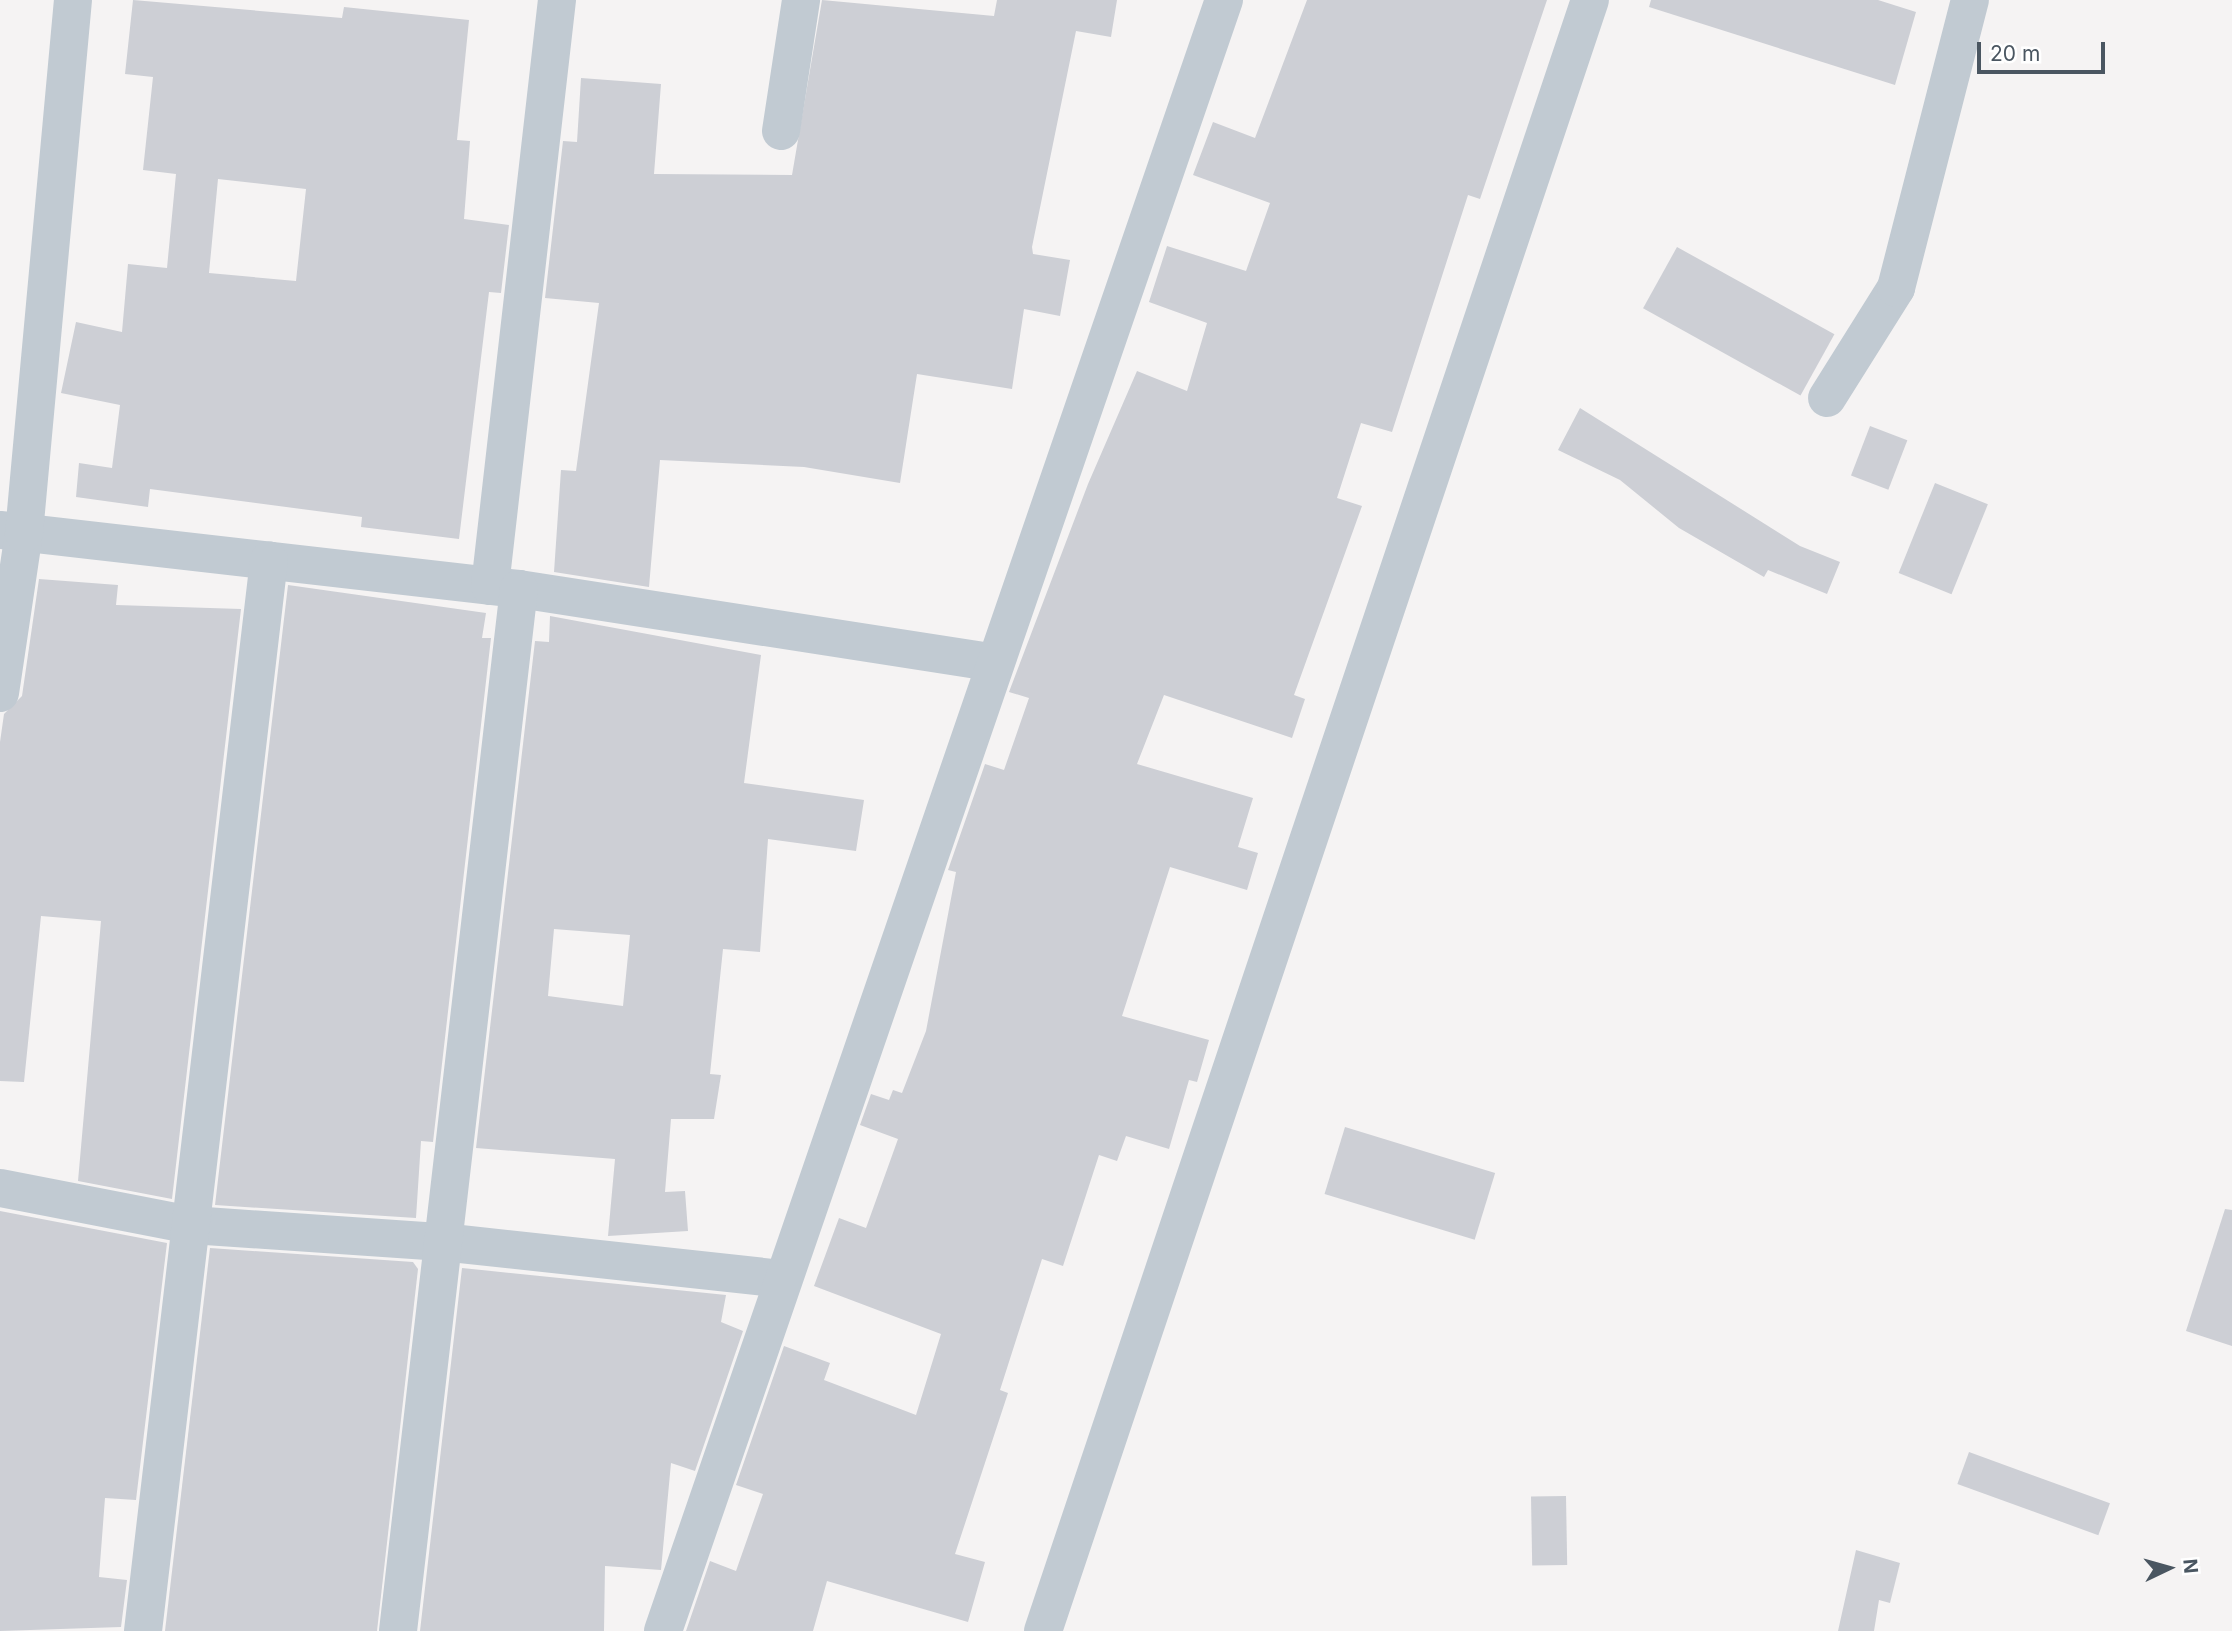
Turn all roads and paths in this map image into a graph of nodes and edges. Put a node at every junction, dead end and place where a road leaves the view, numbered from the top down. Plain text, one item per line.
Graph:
1 (73, 0) edge
2 (556, 0) edge
3 (801, 0) edge
4 (1224, 0) edge
5 (1590, 0) edge
6 (1970, 0) edge
7 (781, 131) dead end
8 (1828, 398) dead end
9 (12, 531) edge
10 (269, 560) junction
11 (504, 587) junction
12 (993, 662) junction
13 (0, 693) edge
14 (0, 1188) edge
15 (191, 1225) junction
16 (442, 1242) junction
17 (783, 1279) junction
18 (144, 1631) edge
19 (398, 1631) edge
20 (663, 1631) edge
21 (1043, 1631) edge

1 - 9 street
2 - 11 street
3 - 7 street
4 - 12 street
5 - 21 street
6 - 8 street
9 - 10 street
9 - 13 street
10 - 11 street
10 - 15 street
11 - 12 street
11 - 16 street
12 - 17 street
14 - 15 street
15 - 16 street
15 - 18 street
16 - 17 street
16 - 19 street
17 - 20 street

